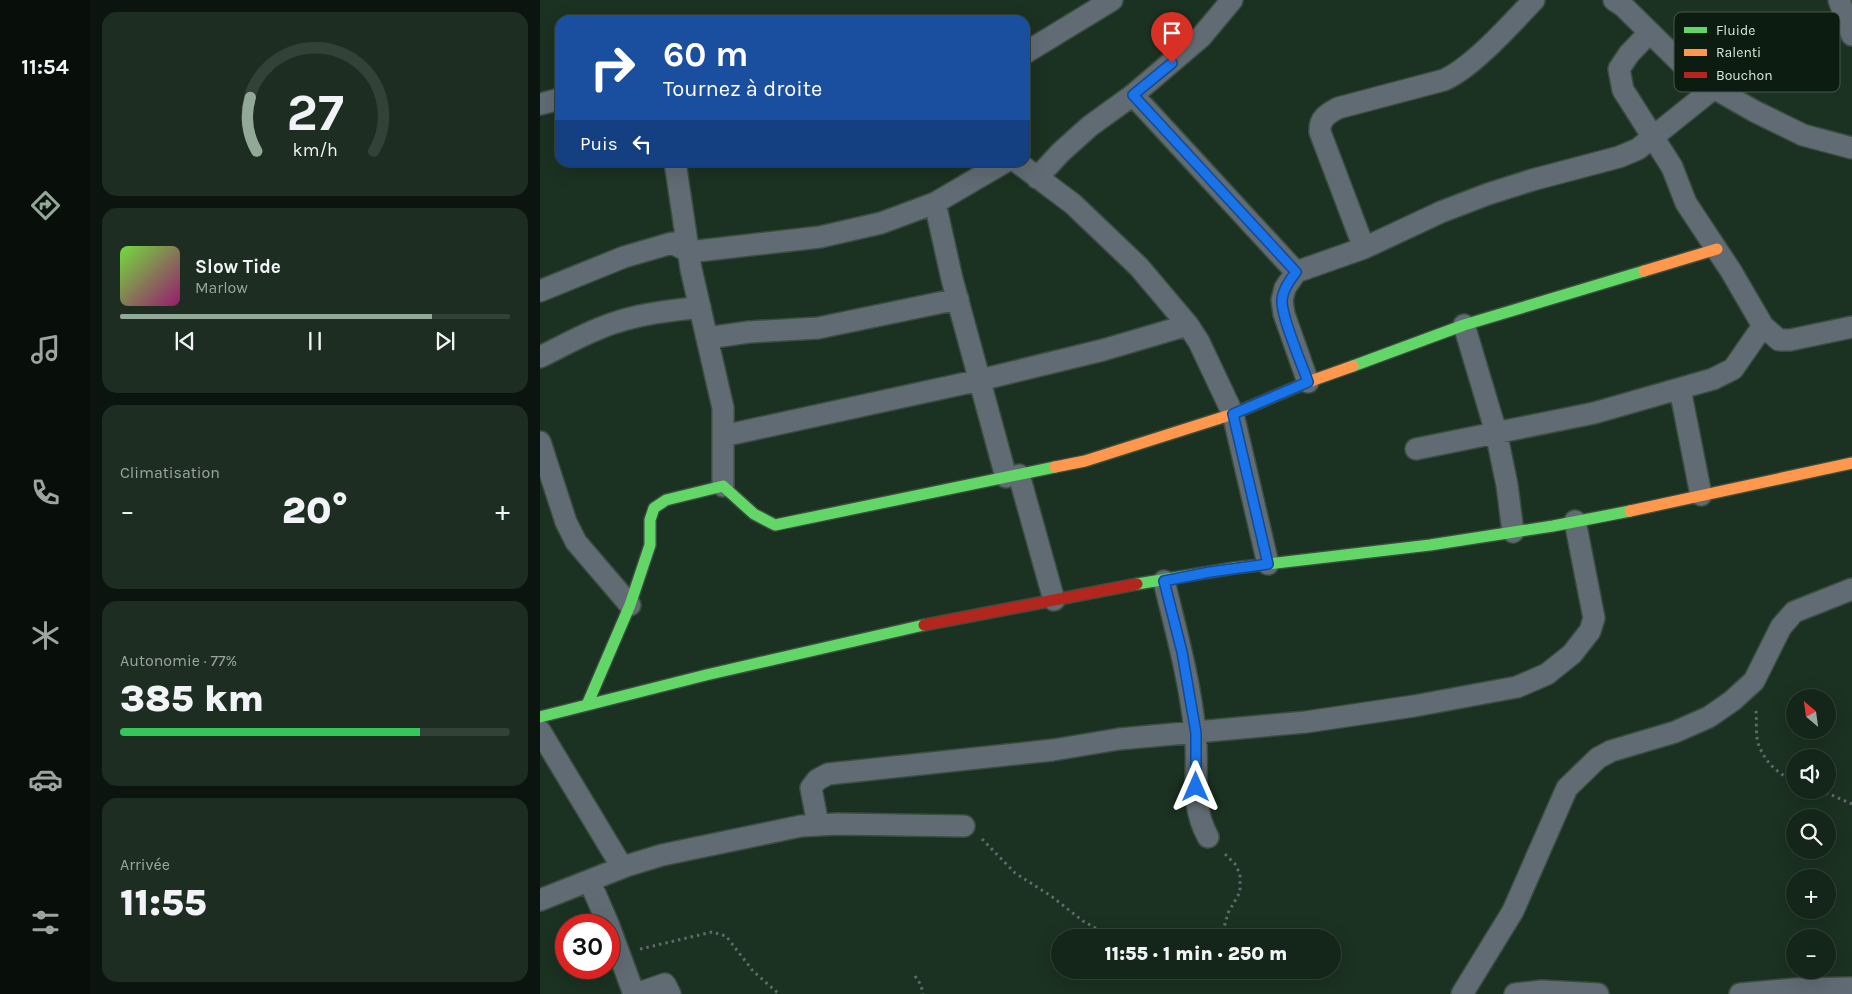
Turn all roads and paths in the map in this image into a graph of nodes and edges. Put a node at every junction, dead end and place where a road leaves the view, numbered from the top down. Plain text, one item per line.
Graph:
1 (1112, 0) edge
2 (1232, 0) edge
3 (1534, 0) edge
4 (1614, 0) edge
5 (1839, 0) edge
6 (1648, 32) junction
7 (1852, 35) edge
8 (1030, 50) edge
9 (1674, 56) edge
10 (1709, 92) edge
11 (1721, 92) edge
12 (1133, 95) junction
13 (555, 100) edge
14 (540, 104) edge
15 (1654, 136) junction
16 (1852, 148) edge
17 (676, 167) edge
18 (996, 167) edge
19 (1023, 167) edge
20 (1037, 178) junction
21 (934, 203) junction
22 (1364, 248) junction
23 (1717, 249) junction
24 (689, 252) junction
25 (1296, 272) junction
26 (540, 291) edge
27 (958, 299) junction
28 (700, 307) junction
29 (1188, 325) junction
30 (1464, 326) junction
31 (1763, 326) junction
32 (1852, 327) edge
33 (707, 338) junction
34 (540, 357) edge
35 (980, 380) junction
36 (1308, 382) junction
37 (1680, 389) junction
38 (1233, 414) junction
39 (1496, 432) junction
40 (723, 436) junction
41 (540, 442) edge
42 (1416, 449) dead end
43 (1852, 463) edge
44 (1012, 476) junction
45 (723, 486) junction
46 (1701, 495) junction
47 (1575, 521) junction
48 (1513, 532) junction
49 (1268, 564) junction
50 (1164, 581) junction
51 (1852, 589) edge
52 (1054, 600) junction
53 (630, 605) junction
54 (1754, 681) junction
55 (587, 704) junction
56 (540, 717) edge
57 (540, 731) edge
58 (1196, 733) junction
59 (1786, 777) edge
60 (1836, 797) edge
61 (1852, 804) edge
62 (818, 825) junction
63 (964, 826) joint
64 (1208, 837) joint
65 (622, 867) junction
66 (590, 882) junction
67 (540, 900) edge
68 (603, 914) edge
69 (1097, 929) edge
70 (1224, 929) edge
71 (620, 946) edge
72 (620, 955) edge
73 (915, 976) dead end
74 (1845, 990) edge
75 (635, 994) edge
76 (670, 994) edge
77 (780, 994) edge
78 (923, 994) edge
79 (1462, 994) edge
80 (1515, 994) edge
81 (1598, 994) edge
82 (1740, 994) edge

1 - 8 street
2 - 12 street
3 - 22 street
4 - 6 street
5 - 7 street
6 - 9 street
6 - 15 street
10 - 15 street
11 - 16 street
12 - 20 street
12 - 25 street
13 - 14 street
15 - 22 street
15 - 23 street
17 - 24 street
18 - 21 street
19 - 20 street
20 - 29 street
21 - 24 street
21 - 27 street
22 - 25 street
23 - 30 street
23 - 31 street
24 - 26 street
24 - 28 street
25 - 36 street
27 - 33 street
27 - 35 street
28 - 33 street
28 - 34 street
29 - 35 street
29 - 38 street
30 - 36 street
30 - 39 street
31 - 32 street
31 - 37 street
33 - 40 street
35 - 40 street
35 - 44 street
36 - 38 street
37 - 39 street
37 - 46 street
38 - 44 street
38 - 49 street
39 - 42 street
39 - 48 street
40 - 45 street
41 - 53 street
43 - 46 street
44 - 45 street
44 - 52 street
45 - 53 street
46 - 47 street
47 - 48 street
47 - 58 street
48 - 49 street
49 - 50 street
50 - 52 street
50 - 58 street
51 - 54 street
52 - 55 street
53 - 55 street
54 - 59 path
54 - 79 street
55 - 56 street
57 - 65 street
58 - 62 street
58 - 64 street
60 - 61 path
62 - 63 street
62 - 65 street
63 - 69 path
64 - 70 path
65 - 66 street
66 - 67 street
66 - 68 street
71 - 77 path
72 - 75 street
73 - 78 path
74 - 82 street
75 - 76 street
80 - 81 street

